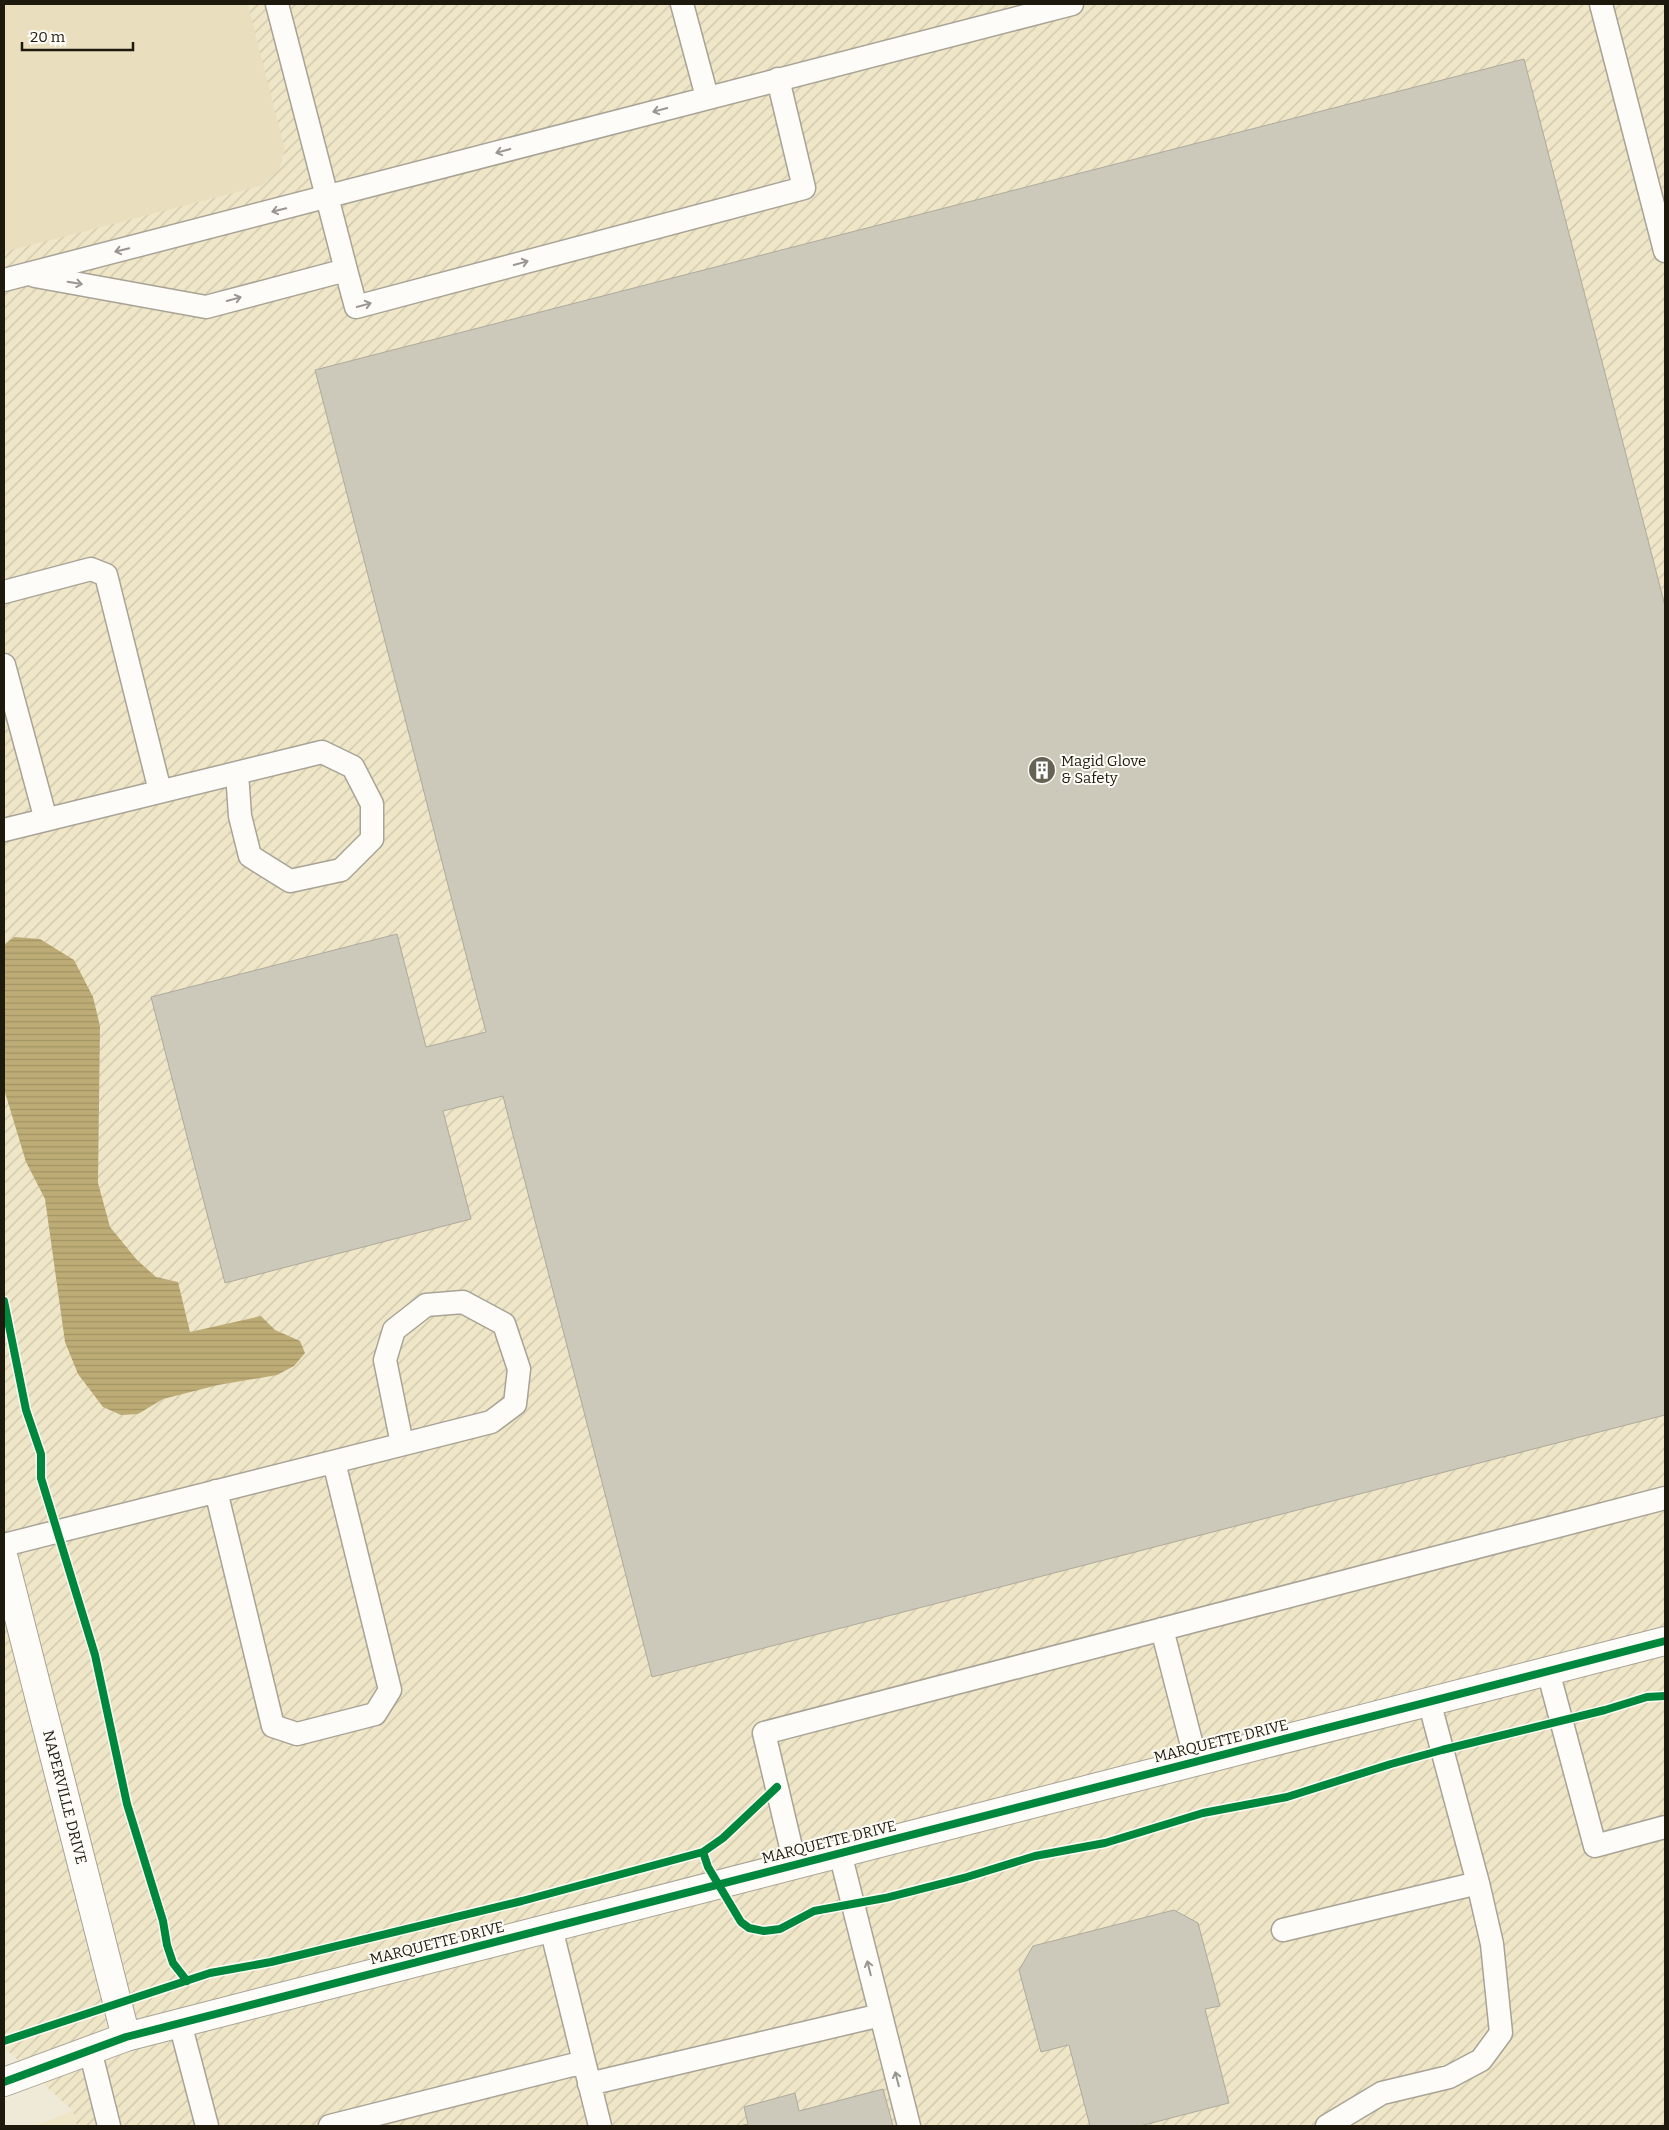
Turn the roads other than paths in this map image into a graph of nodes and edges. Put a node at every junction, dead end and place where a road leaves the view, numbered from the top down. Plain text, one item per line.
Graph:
1 (277, 4) edge
2 (682, 4) edge
3 (1072, 4) edge
4 (1600, 4) edge
5 (778, 79) junction
6 (707, 98) junction
7 (326, 198) junction
8 (1665, 252) edge
9 (346, 270) junction
10 (27, 274) junction
11 (4, 280) edge
12 (4, 592) edge
13 (4, 665) edge
14 (237, 772) junction
15 (160, 791) junction
16 (46, 820) junction
17 (4, 830) edge
18 (402, 1444) junction
19 (334, 1462) junction
20 (216, 1491) junction
21 (1665, 1498) edge
22 (4, 1560) edge
23 (1162, 1629) junction
24 (1665, 1641) edge
25 (1548, 1671) junction
26 (1429, 1701) junction
27 (1196, 1761) junction
28 (1665, 1827) edge
29 (840, 1853) junction
30 (795, 1864) junction
31 (1478, 1883) junction
32 (550, 1928) junction
33 (1283, 1930) dead end
34 (881, 2015) junction
35 (180, 2023) junction
36 (126, 2037) junction
37 (90, 2050) junction
38 (584, 2062) junction
39 (4, 2082) edge
40 (589, 2084) junction
41 (109, 2126) edge
42 (207, 2126) edge
43 (330, 2126) edge
44 (600, 2126) edge
45 (909, 2126) edge
46 (1327, 2126) edge

1 - 7 lane
2 - 6 lane
3 - 5 lane
4 - 8 lane
5 - 6 lane
9 -> 5 lane
6 -> 7 lane
7 - 9 lane
7 -> 10 lane
10 -> 9 lane
10 - 11 lane
12 - 15 lane
13 - 16 lane
14 - 14 lane
14 - 15 lane
15 - 16 lane
16 - 17 lane
18 - 18 lane
18 - 19 lane
19 - 20 lane
19 - 20 lane
20 - 22 lane
21 - 23 lane
22 - 36 street, NAPERVILLE DRIVE
23 - 27 lane
23 - 30 lane
24 - 25 street, MARQUETTE DRIVE
25 - 26 street, MARQUETTE DRIVE
25 - 28 lane
26 - 27 street, MARQUETTE DRIVE
26 - 31 lane
27 - 29 street, MARQUETTE DRIVE
29 - 30 street, MARQUETTE DRIVE
34 -> 29 lane
30 - 32 street, MARQUETTE DRIVE
31 - 33 lane
31 - 46 lane
32 - 35 street, MARQUETTE DRIVE
32 - 38 lane
34 - 40 lane
45 -> 34 lane
35 - 36 street, MARQUETTE DRIVE
35 - 42 lane
36 - 37 street, MARQUETTE DRIVE
37 - 39 street, MARQUETTE DRIVE
37 - 41 lane
38 - 40 lane
38 - 43 lane
40 - 44 lane

